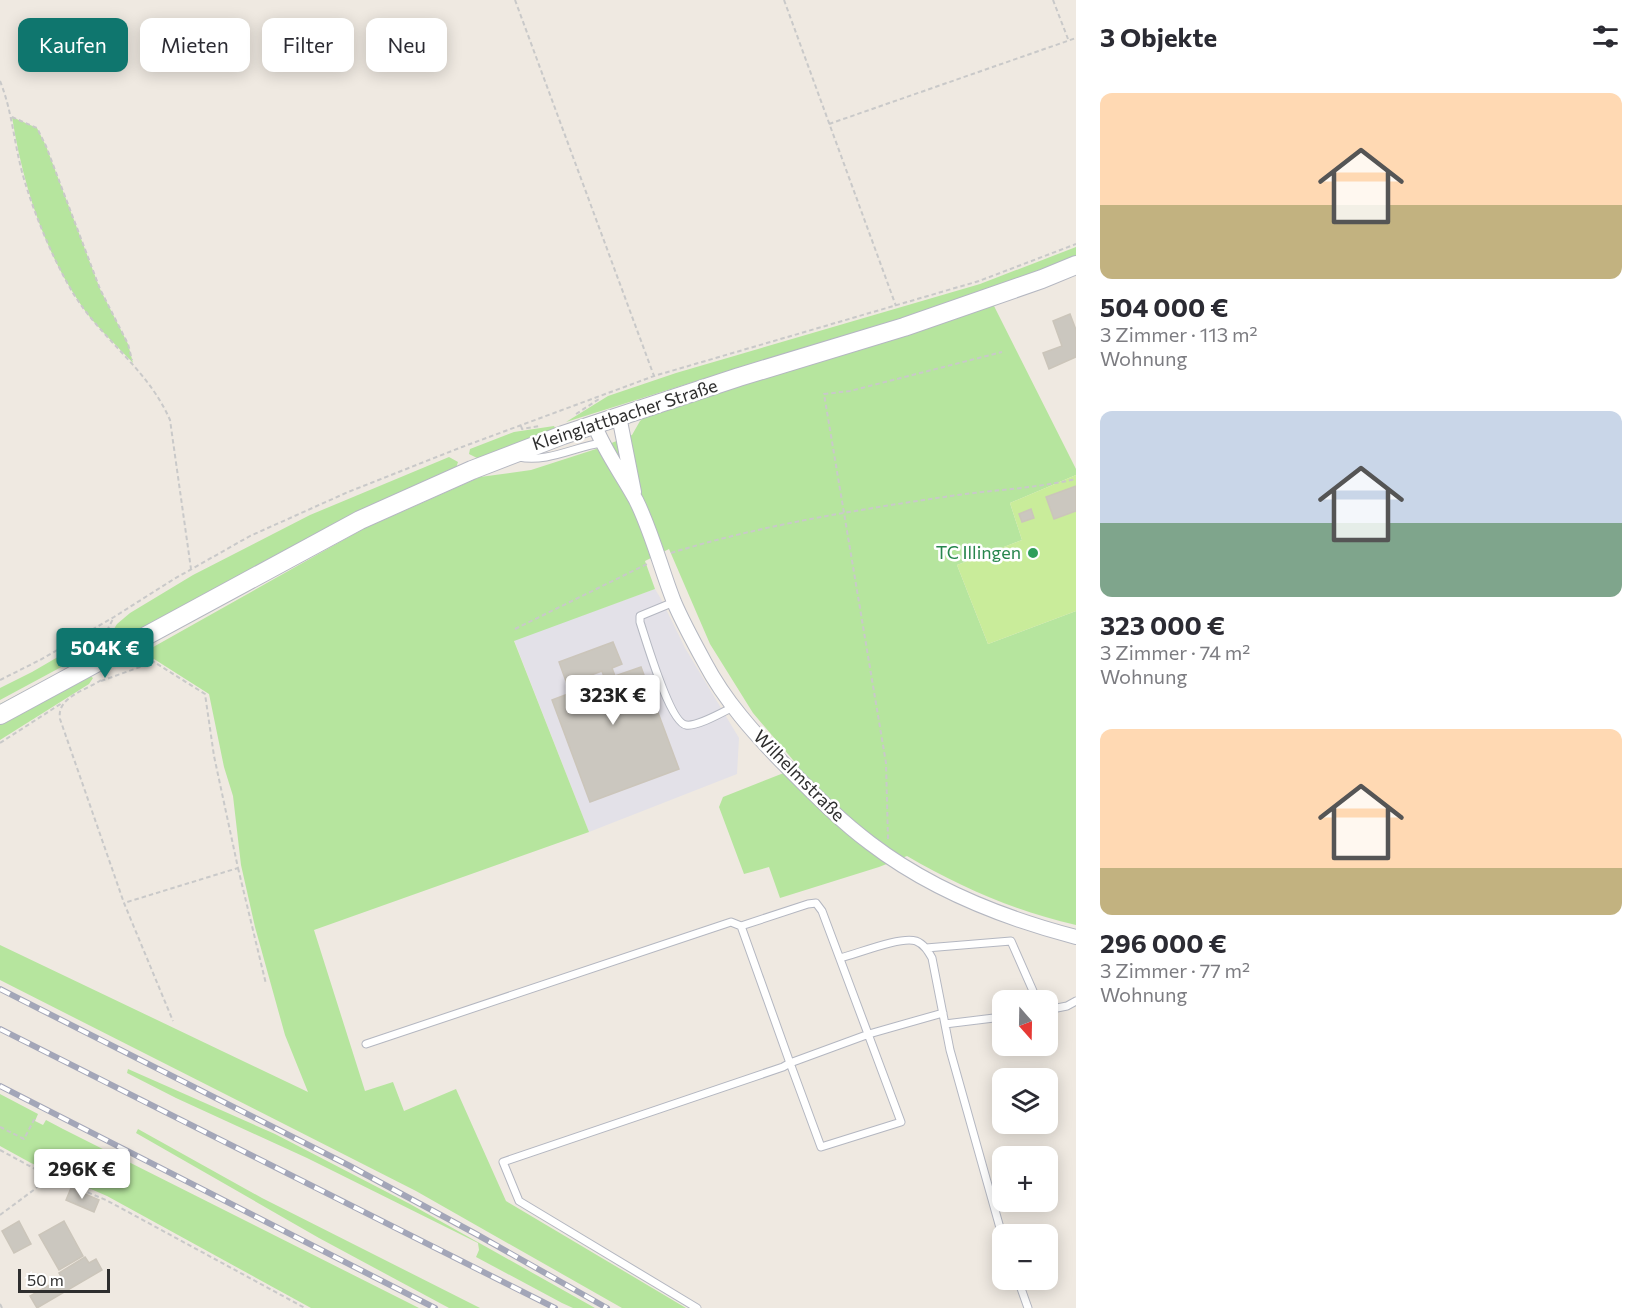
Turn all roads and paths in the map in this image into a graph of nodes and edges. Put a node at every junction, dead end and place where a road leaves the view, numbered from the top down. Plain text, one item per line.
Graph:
1 (515, 0) edge
2 (784, 0) edge
3 (1053, 0) edge
4 (1076, 38) edge
5 (1068, 40) junction
6 (0, 81) edge
7 (12, 117) junction
8 (828, 124) junction
9 (1076, 265) edge
10 (896, 306) dead end
11 (1002, 352) dead end
12 (133, 363) junction
13 (654, 376) dead end
14 (598, 396) dead end
15 (619, 416) junction
16 (569, 418) dead end
17 (594, 424) junction
18 (521, 426) dead end
19 (540, 426) dead end
20 (602, 443) junction
21 (508, 455) junction
22 (1076, 479) edge
23 (636, 500) junction
24 (842, 514) junction
25 (659, 558) junction
26 (191, 569) dead end
27 (674, 602) junction
28 (114, 617) dead end
29 (515, 629) dead end
30 (97, 673) junction
31 (0, 680) edge
32 (64, 702) junction
33 (733, 707) junction
34 (0, 714) edge
35 (0, 743) edge
36 (888, 855) junction
37 (238, 868) junction
38 (124, 903) junction
39 (741, 926) junction
40 (1076, 937) edge
41 (926, 948) junction
42 (840, 958) junction
43 (266, 984) dead end
44 (1033, 990) edge
45 (1076, 1001) edge
46 (1058, 1008) edge
47 (943, 1013) junction
48 (992, 1018) edge
49 (173, 1020) dead end
50 (945, 1024) junction
51 (869, 1034) junction
52 (366, 1044) dead end
53 (790, 1063) junction
54 (36, 1116) dead end
55 (0, 1126) edge
56 (0, 1150) edge
57 (48, 1176) junction
58 (0, 1215) edge
59 (999, 1224) edge
60 (1022, 1290) edge
61 (0, 1304) edge
62 (2, 1308) edge
63 (305, 1308) edge
64 (697, 1308) edge
65 (1028, 1308) edge

1 - 13 path
2 - 8 path
3 - 5 path
4 - 5 path
5 - 8 path
6 - 7 path
7 - 12 path
7 - 12 path
8 - 10 path
9 - 15 street, Kleinglattbacher Straße
11 - 24 path
12 - 26 path
14 - 16 path
15 - 17 street, Kleinglattbacher Straße
15 - 23 street, Wilhelmstraße
17 - 20 street, Wilhelmstraße
17 - 21 street, Kleinglattbacher Straße
18 - 19 path
20 - 21 lane
20 - 23 street, Wilhelmstraße
21 - 30 street, Kleinglattbacher Straße
22 - 24 path
23 - 25 street, Wilhelmstraße
24 - 25 path
24 - 36 path
25 - 27 street, Wilhelmstraße
25 - 29 path
27 - 33 street, Wilhelmstraße
27 - 33 lane
28 - 31 path
30 - 32 path
30 - 34 street, Kleinglattbacher Straße
30 - 37 path
32 - 35 path
32 - 38 path
33 - 36 street, Wilhelmstraße
36 - 40 street, Wilhelmstraße
37 - 38 path
37 - 43 path
38 - 49 path
39 - 42 lane
39 - 52 lane
39 - 53 lane
41 - 42 lane
41 - 44 lane
41 - 47 lane
42 - 51 lane
45 - 46 lane
47 - 50 lane
47 - 51 lane
48 - 50 lane
50 - 59 lane
51 - 53 lane
51 - 53 lane
53 - 64 lane
54 - 55 path
56 - 57 path
57 - 58 path
57 - 63 path
60 - 65 lane
61 - 62 path

